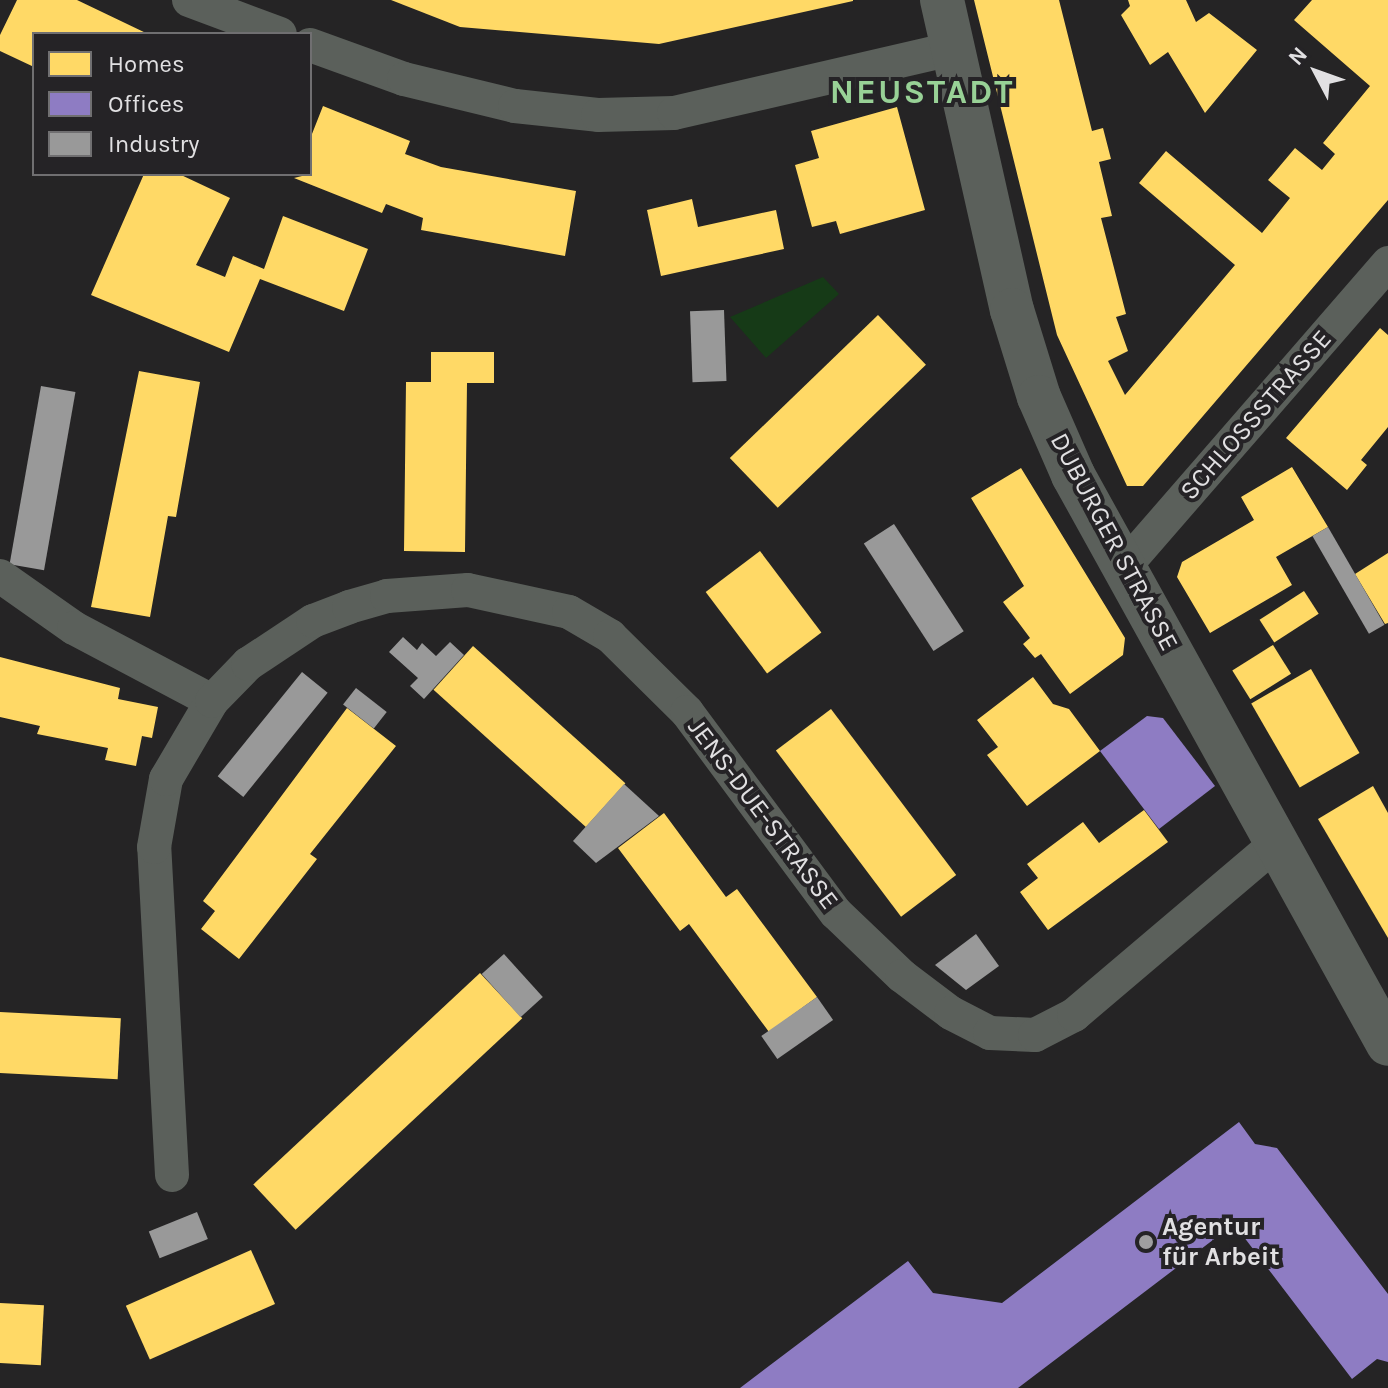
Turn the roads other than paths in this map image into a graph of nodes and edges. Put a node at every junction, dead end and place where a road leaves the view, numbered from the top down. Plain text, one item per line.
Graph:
1 (189, 0) edge
2 (942, 0) edge
3 (275, 32) edge
4 (312, 46) edge
5 (951, 49) junction
6 (1388, 263) edge
7 (1124, 567) junction
8 (0, 576) edge
9 (212, 701) junction
10 (1279, 841) junction
11 (1388, 1044) edge
12 (172, 1175) dead end

1 - 3 street
2 - 5 street, DUBURGER STRASSE
4 - 5 street
5 - 7 street, DUBURGER STRASSE
6 - 7 street, SCHLOSSSTRASSE
7 - 10 street, DUBURGER STRASSE
8 - 9 street
9 - 10 street, JENS-DUE-STRASSE
9 - 12 street, JENS-DUE-STRASSE
10 - 11 street, DUBURGER STRASSE

